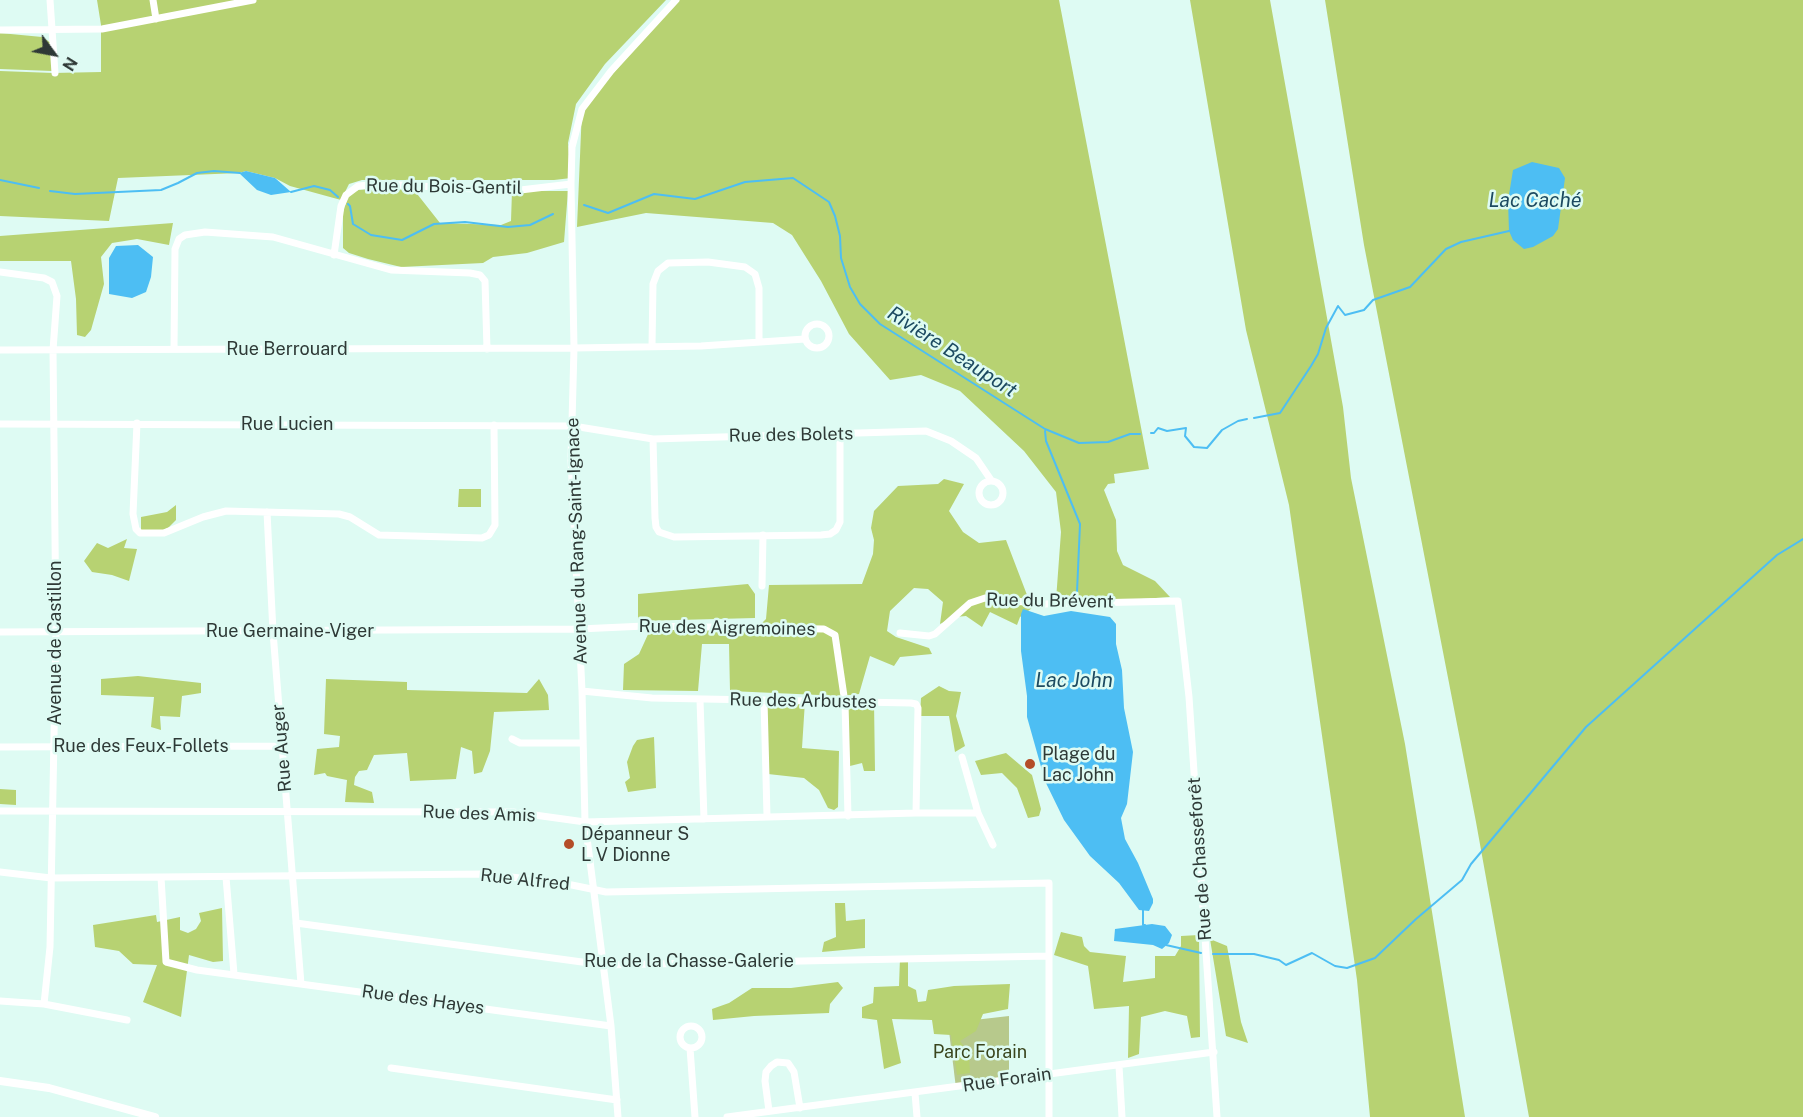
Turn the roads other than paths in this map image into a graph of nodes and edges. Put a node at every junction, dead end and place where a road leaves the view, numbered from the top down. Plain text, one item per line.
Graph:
1 (50, 0) edge
2 (153, 0) edge
3 (253, 0) edge
4 (676, 0) edge
5 (156, 19) junction
6 (0, 30) edge
7 (53, 31) junction
8 (55, 73) dead end
9 (571, 184) junction
10 (334, 255) junction
11 (0, 272) edge
12 (805, 339) dead end
13 (759, 342) junction
14 (652, 346) junction
15 (574, 348) junction
16 (174, 349) junction
17 (487, 349) junction
18 (0, 350) edge
19 (53, 350) junction
20 (137, 423) junction
21 (0, 424) edge
22 (54, 424) junction
23 (494, 425) junction
24 (573, 426) junction
25 (840, 434) junction
26 (653, 439) junction
27 (991, 480) dead end
28 (267, 512) junction
29 (763, 535) junction
30 (762, 586) dead end
31 (1178, 601) joint
32 (579, 629) junction
33 (0, 632) edge
34 (56, 632) junction
35 (273, 632) junction
36 (900, 633) dead end
37 (582, 691) junction
38 (700, 700) junction
39 (764, 700) junction
40 (845, 703) junction
41 (512, 739) dead end
42 (582, 744) junction
43 (282, 746) junction
44 (0, 747) edge
45 (54, 747) junction
46 (962, 758) dead end
47 (0, 811) edge
48 (52, 811) junction
49 (287, 811) junction
50 (916, 813) junction
51 (978, 813) junction
52 (767, 816) junction
53 (848, 816) junction
54 (704, 819) junction
55 (585, 822) junction
56 (993, 845) dead end
57 (0, 872) edge
58 (161, 877) junction
59 (226, 877) junction
60 (293, 877) junction
61 (51, 878) junction
62 (594, 889) junction
63 (297, 923) junction
64 (1049, 956) junction
65 (604, 965) junction
66 (234, 974) junction
67 (301, 984) junction
68 (0, 1001) edge
69 (44, 1004) junction
70 (127, 1020) dead end
71 (611, 1026) junction
72 (690, 1048) dead end
73 (1214, 1052) junction
74 (1119, 1066) junction
75 (391, 1068) dead end
76 (1049, 1074) junction
77 (0, 1082) edge
78 (915, 1094) junction
79 (617, 1100) junction
80 (800, 1108) junction
81 (769, 1111) junction
82 (155, 1117) edge
83 (618, 1117) edge
84 (695, 1117) edge
85 (727, 1117) edge
86 (917, 1117) edge
87 (1049, 1117) edge
88 (1122, 1117) edge
89 (1217, 1117) edge

1 - 7 street
2 - 5 street
3 - 5 street
4 - 9 street, Avenue du Rang-Saint-Ignace
5 - 7 street
6 - 7 street
7 - 8 street
9 - 10 street, Rue du Bois-Gentil
9 - 15 street, Avenue du Rang-Saint-Ignace
10 - 16 street
10 - 17 street
11 - 19 street, Avenue de Castillon
12 - 13 street, Rue Berrouard
13 - 14 street, Rue Berrouard
13 - 14 street
14 - 15 street, Rue Berrouard
15 - 17 street, Rue Berrouard
15 - 24 street, Avenue du Rang-Saint-Ignace
16 - 17 street, Rue Berrouard
16 - 19 street, Rue Berrouard
18 - 19 street, Rue Berrouard
19 - 22 street, Avenue de Castillon
20 - 22 street, Rue Lucien
20 - 23 street, Rue Lucien
20 - 28 street
21 - 22 street, Rue Lucien
22 - 34 street, Avenue de Castillon
23 - 24 street, Rue Lucien
23 - 28 street
24 - 26 street, Rue des Bolets
24 - 32 street, Avenue du Rang-Saint-Ignace
25 - 26 street, Rue des Bolets
25 - 27 street, Rue des Bolets
25 - 29 street
26 - 29 street
28 - 35 street, Rue Auger
29 - 30 street
31 - 36 street, Rue du Brévent
31 - 73 street, Rue de Chasseforêt
32 - 35 street, Rue Germaine-Viger
32 - 37 street, Avenue du Rang-Saint-Ignace
32 - 40 street, Rue des Aigremoines
33 - 34 street, Rue Germaine-Viger
34 - 35 street, Rue Germaine-Viger
34 - 45 street, Avenue de Castillon
35 - 43 street, Rue Auger
37 - 38 street, Rue des Arbustes
37 - 42 street, Avenue du Rang-Saint-Ignace
38 - 39 street, Rue des Arbustes
38 - 54 street
39 - 40 street, Rue des Arbustes
39 - 52 street
40 - 50 street, Rue des Arbustes
40 - 53 street, Rue des Aigremoines
41 - 42 street
42 - 55 street, Avenue du Rang-Saint-Ignace
43 - 45 street, Rue des Feux-Follets
43 - 49 street, Rue Auger
44 - 45 street, Rue des Feux-Follets
45 - 48 street, Avenue de Castillon
46 - 51 street
47 - 48 street, Rue des Amis
48 - 49 street, Rue des Amis
48 - 61 street, Avenue de Castillon
49 - 55 street, Rue des Amis
49 - 60 street, Rue Auger
50 - 51 street, Rue des Amis
50 - 53 street, Rue des Amis
51 - 56 street
52 - 53 street, Rue des Amis
52 - 54 street, Rue des Amis
54 - 55 street, Rue des Amis
55 - 62 street, Avenue du Rang-Saint-Ignace
57 - 61 street, Rue Alfred
58 - 59 street, Rue Alfred
58 - 61 street, Rue Alfred
58 - 66 street, Rue des Hayes
59 - 60 street, Rue Alfred
59 - 66 street
60 - 62 street, Rue Alfred
60 - 63 street, Rue Auger
61 - 69 street, Avenue de Castillon
62 - 64 street, Rue Alfred
62 - 65 street, Avenue du Rang-Saint-Ignace
63 - 65 street, Rue de la Chasse-Galerie
63 - 67 street, Rue Auger
64 - 65 street, Rue de la Chasse-Galerie
64 - 76 street
65 - 71 street, Avenue du Rang-Saint-Ignace
66 - 67 street, Rue des Hayes
67 - 71 street, Rue des Hayes
68 - 69 street
69 - 70 street
71 - 79 street, Avenue du Rang-Saint-Ignace
72 - 84 street
73 - 74 street, Rue Forain
73 - 89 street, Rue de Chasseforêt
74 - 76 street, Rue Forain
74 - 88 street
75 - 79 street
76 - 78 street, Rue Forain
76 - 87 street
77 - 82 street
78 - 80 street, Rue Forain
78 - 86 street
79 - 83 street, Avenue du Rang-Saint-Ignace
80 - 81 street, Rue Forain
80 - 81 street
81 - 85 street, Rue Forain

